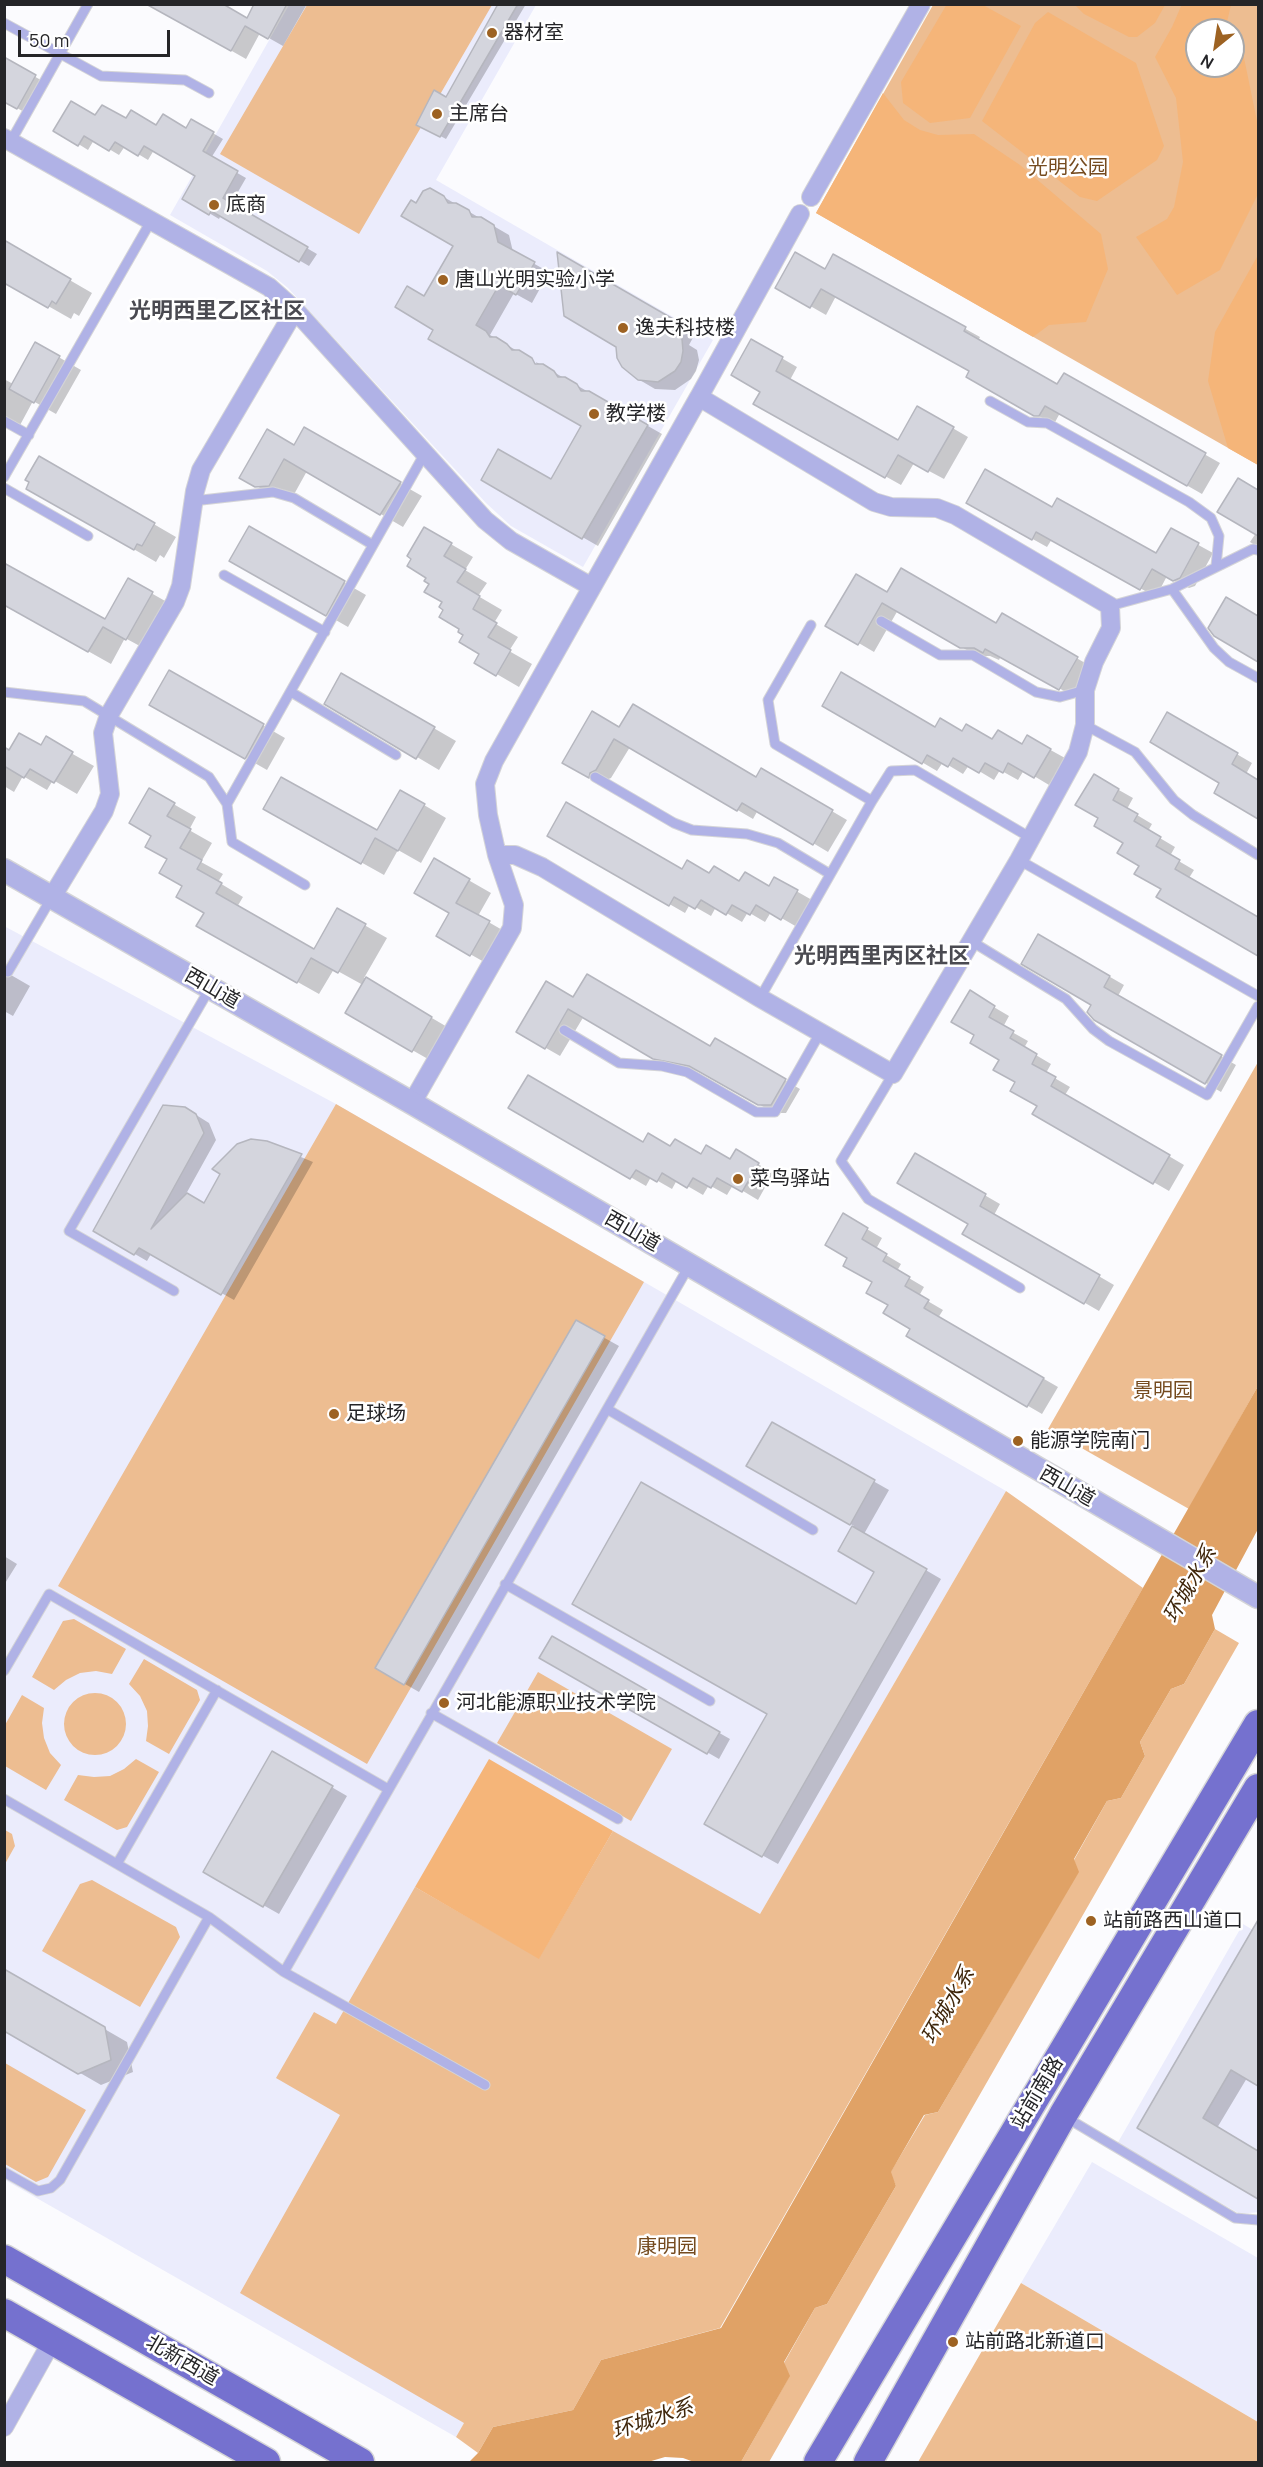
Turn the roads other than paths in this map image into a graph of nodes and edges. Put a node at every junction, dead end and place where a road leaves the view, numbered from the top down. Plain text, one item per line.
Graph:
1 (88, 4) edge
2 (921, 4) edge
3 (4, 23) edge
4 (59, 54) junction
5 (208, 93) dead end
6 (8, 139) edge
7 (810, 197) dead end
8 (800, 214) dead end
9 (151, 221) junction
10 (295, 310) junction
11 (699, 397) junction
12 (990, 401) dead end
13 (4, 421) edge
14 (29, 435) junction
15 (425, 453) junction
16 (4, 477) edge
17 (4, 488) edge
18 (193, 501) junction
19 (88, 536) dead end
20 (373, 545) junction
21 (1258, 550) edge
22 (1216, 566) junction
23 (224, 575) dead end
24 (592, 587) junction
25 (1173, 589) junction
26 (1110, 606) junction
27 (881, 621) dead end
28 (811, 625) dead end
29 (325, 632) junction
30 (1258, 678) edge
31 (1085, 690) junction
32 (4, 692) edge
33 (291, 692) junction
34 (108, 715) junction
35 (1085, 725) junction
36 (396, 755) dead end
37 (595, 777) dead end
38 (872, 801) junction
39 (227, 804) junction
40 (1031, 838) junction
41 (496, 855) junction
42 (1258, 855) edge
43 (1019, 860) junction
44 (4, 870) edge
45 (830, 874) junction
46 (305, 885) dead end
47 (52, 897) junction
48 (971, 941) junction
49 (8, 972) dead end
50 (210, 988) junction
51 (1258, 996) edge
52 (760, 998) junction
53 (1258, 1006) edge
54 (564, 1030) dead end
55 (820, 1033) junction
56 (893, 1074) junction
57 (412, 1103) junction
58 (690, 1265) junction
59 (1020, 1288) dead end
60 (174, 1291) dead end
61 (607, 1409) junction
62 (813, 1530) dead end
63 (505, 1584) junction
64 (1258, 1597) edge
65 (4, 1671) edge
66 (217, 1690) junction
67 (710, 1701) dead end
68 (431, 1713) junction
69 (1258, 1725) edge
70 (1258, 1788) edge
71 (388, 1789) junction
72 (4, 1799) edge
73 (618, 1820) dead end
74 (117, 1864) junction
75 (209, 1917) junction
76 (284, 1972) junction
77 (485, 2085) dead end
78 (1063, 2115) junction
79 (4, 2172) edge
80 (1258, 2220) edge
81 (4, 2259) edge
82 (4, 2313) edge
83 (52, 2341) junction
84 (4, 2427) edge
85 (266, 2463) edge
86 (360, 2463) edge
87 (818, 2463) edge
88 (868, 2463) edge

1 - 4 lane
2 - 7 street
3 - 4 lane
4 - 5 lane
4 - 6 lane
6 - 9 street
8 - 11 street
9 - 10 street
9 - 14 lane
10 - 15 street
10 - 18 street
11 - 24 street
11 - 26 street
12 - 22 lane
13 - 14 lane
14 - 16 lane
15 - 20 lane
15 - 24 street
17 - 19 lane
18 - 20 lane
18 - 34 street
20 - 29 lane
21 - 22 lane
22 - 25 lane
23 - 29 lane
24 - 41 street
25 - 26 lane
25 - 30 lane
26 - 31 street
27 - 31 lane
28 - 38 lane
29 - 33 lane
31 - 35 street
32 - 34 lane
33 - 36 lane
33 - 39 lane
34 - 39 lane
34 - 47 street
35 - 40 street
35 - 42 lane
37 - 45 lane
38 - 40 lane
38 - 45 lane
39 - 46 lane
40 - 43 street
41 - 52 street
41 - 57 street
43 - 48 street
43 - 51 lane
44 - 47 street, 西山道
45 - 52 lane
47 - 49 lane
47 - 50 street, 西山道
48 - 53 lane
48 - 56 street
50 - 57 street, 西山道
50 - 60 lane
52 - 55 street
54 - 55 lane
55 - 56 street
56 - 59 lane
57 - 58 street, 西山道
58 - 61 lane
58 - 64 street, 西山道
61 - 62 lane
61 - 63 lane
63 - 67 lane
63 - 68 lane
65 - 66 lane
66 - 71 lane
66 - 74 lane
68 - 71 lane
68 - 73 lane
69 - 87 main road, 站前南路
70 - 78 main road, 站前南路
71 - 76 lane
72 - 74 lane
74 - 75 lane
75 - 76 lane
75 - 79 lane
76 - 77 lane
78 - 80 lane
78 - 88 main road, 站前南路
81 - 86 main road, 北新西道
82 - 83 main road
83 - 84 street
83 - 85 main road

